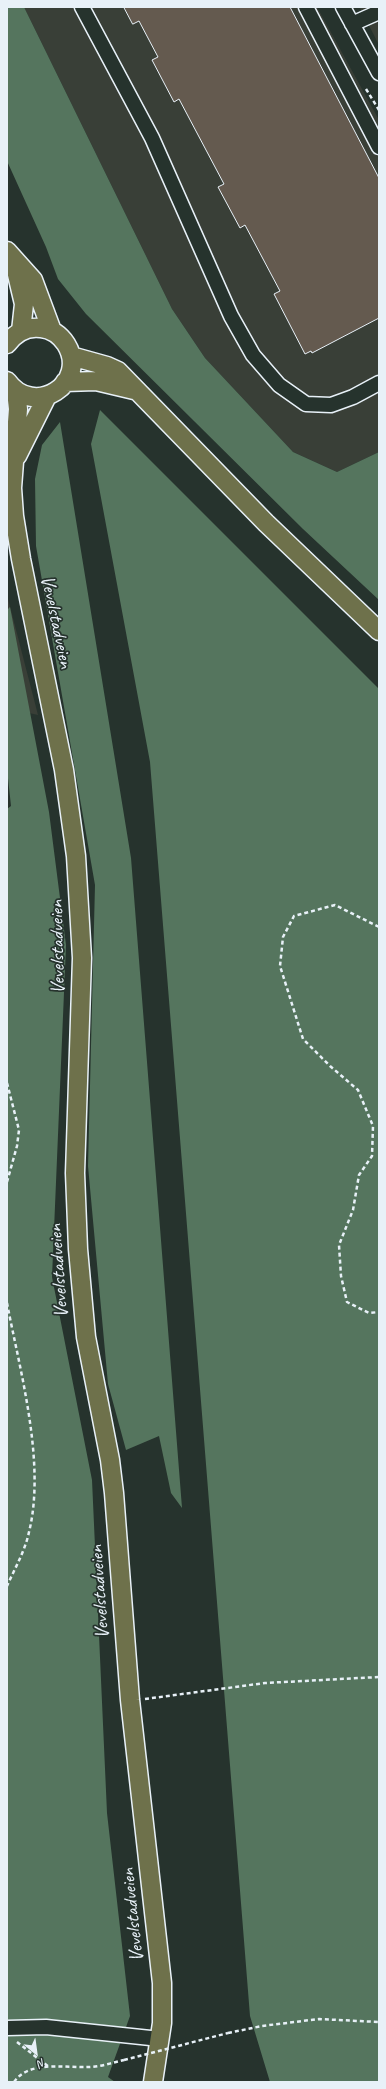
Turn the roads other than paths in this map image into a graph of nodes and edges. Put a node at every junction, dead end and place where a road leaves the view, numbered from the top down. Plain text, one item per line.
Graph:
1 (82, 7) edge
2 (306, 7) edge
3 (343, 7) edge
4 (379, 12) edge
5 (352, 24) junction
6 (379, 73) edge
7 (379, 147) edge
8 (10, 255) edge
9 (20, 331) junction
10 (52, 331) junction
11 (7, 344) edge
12 (71, 356) junction
13 (66, 382) junction
14 (379, 382) edge
15 (11, 386) edge
16 (134, 390) junction
17 (47, 396) junction
18 (16, 458) junction
19 (379, 631) edge
20 (10, 2034) edge
21 (160, 2039) junction
22 (153, 2082) edge

1 - 14 lane
2 - 7 lane
3 - 5 lane
4 - 5 lane
5 - 6 lane
8 - 9 main road
8 - 10 main road
9 - 10 main road
9 - 11 main road
10 - 12 main road
12 - 13 main road
12 - 16 main road
13 - 16 main road
13 - 17 main road, Vevelstadveien
15 - 17 main road, Vevelstadveien
15 - 18 main road, Vevelstadveien
16 - 19 main road
17 - 18 main road, Vevelstadveien
18 - 21 main road, Vevelstadveien
20 - 21 lane
21 - 22 main road, Vevelstadveien

